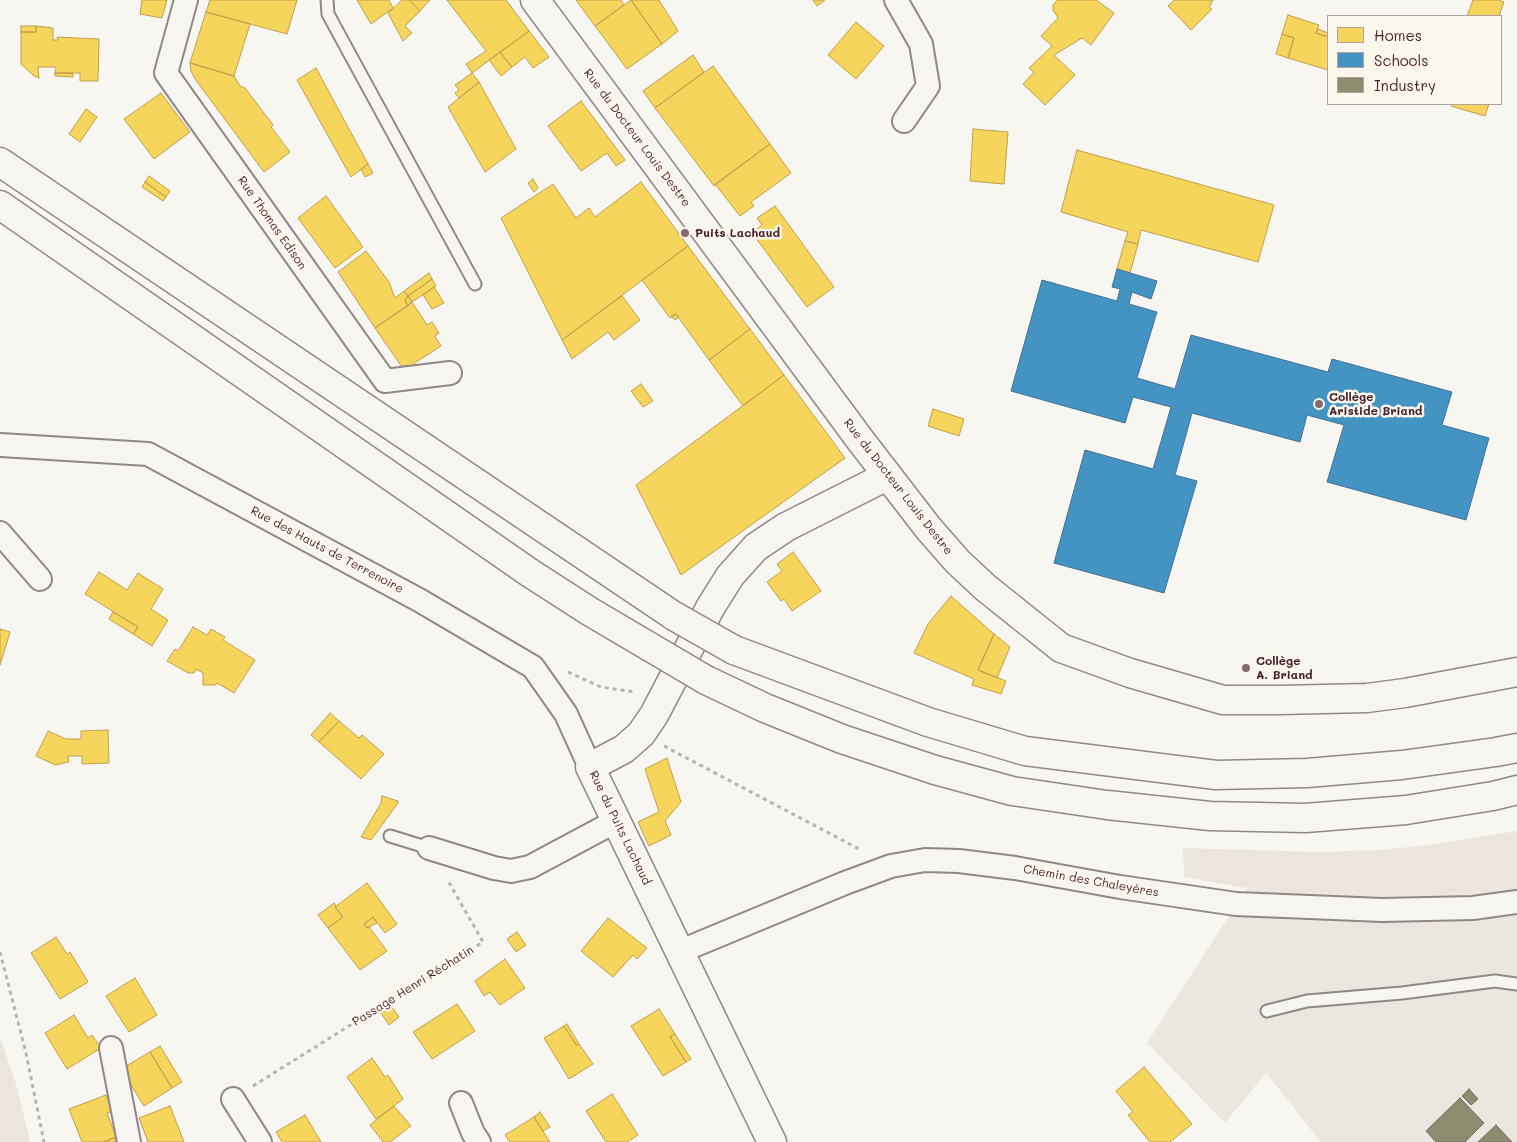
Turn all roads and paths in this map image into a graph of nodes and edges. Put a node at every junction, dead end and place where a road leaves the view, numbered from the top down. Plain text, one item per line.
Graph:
1 (186, 0) edge
2 (327, 0) edge
3 (535, 0) edge
4 (896, 0) edge
5 (904, 121) dead end
6 (0, 162) edge
7 (0, 205) edge
8 (475, 284) dead end
9 (450, 373) dead end
10 (0, 445) edge
11 (887, 476) junction
12 (0, 534) edge
13 (40, 579) dead end
14 (533, 667) junction
15 (1517, 672) edge
16 (663, 695) junction
17 (641, 734) junction
18 (1517, 748) edge
19 (590, 767) junction
20 (1517, 790) edge
21 (616, 820) junction
22 (390, 836) dead end
23 (429, 848) junction
24 (890, 866) junction
25 (1517, 902) edge
26 (680, 951) junction
27 (0, 952) edge
28 (1517, 984) edge
29 (1267, 1011) dead end
30 (111, 1048) dead end
31 (233, 1099) joint
32 (461, 1103) dead end
33 (44, 1142) edge
34 (129, 1142) edge
35 (260, 1142) edge
36 (479, 1142) edge
37 (772, 1142) edge

1 - 9 street, Rue Thomas Edison
2 - 8 lane
3 - 11 main road, Rue du Docteur Louis Destre
4 - 5 street
6 - 18 main road, bridge
7 - 20 main road, bridge
10 - 14 street, Rue des Hauts de Terrenoire
11 - 15 main road, Rue du Docteur Louis Destre
11 - 16 main road, Rue du Puits Lachaud
12 - 13 street
14 - 16 path
14 - 19 street, Rue des Hauts de Terrenoire
16 - 17 main road, Rue du Puits Lachaud
17 - 19 main road, Rue du Puits Lachaud
17 - 24 path
19 - 21 main road, Rue du Puits Lachaud
21 - 23 street
21 - 26 main road, Rue du Puits Lachaud
22 - 23 lane
23 - 31 path, Passage Henri Réchatin
24 - 25 street, Chemin des Chaleyères
24 - 26 street, Chemin des Chaleyères
26 - 37 main road, Rue du Puits Lachaud
27 - 33 path
28 - 29 lane
30 - 34 street
31 - 35 street
32 - 36 street

